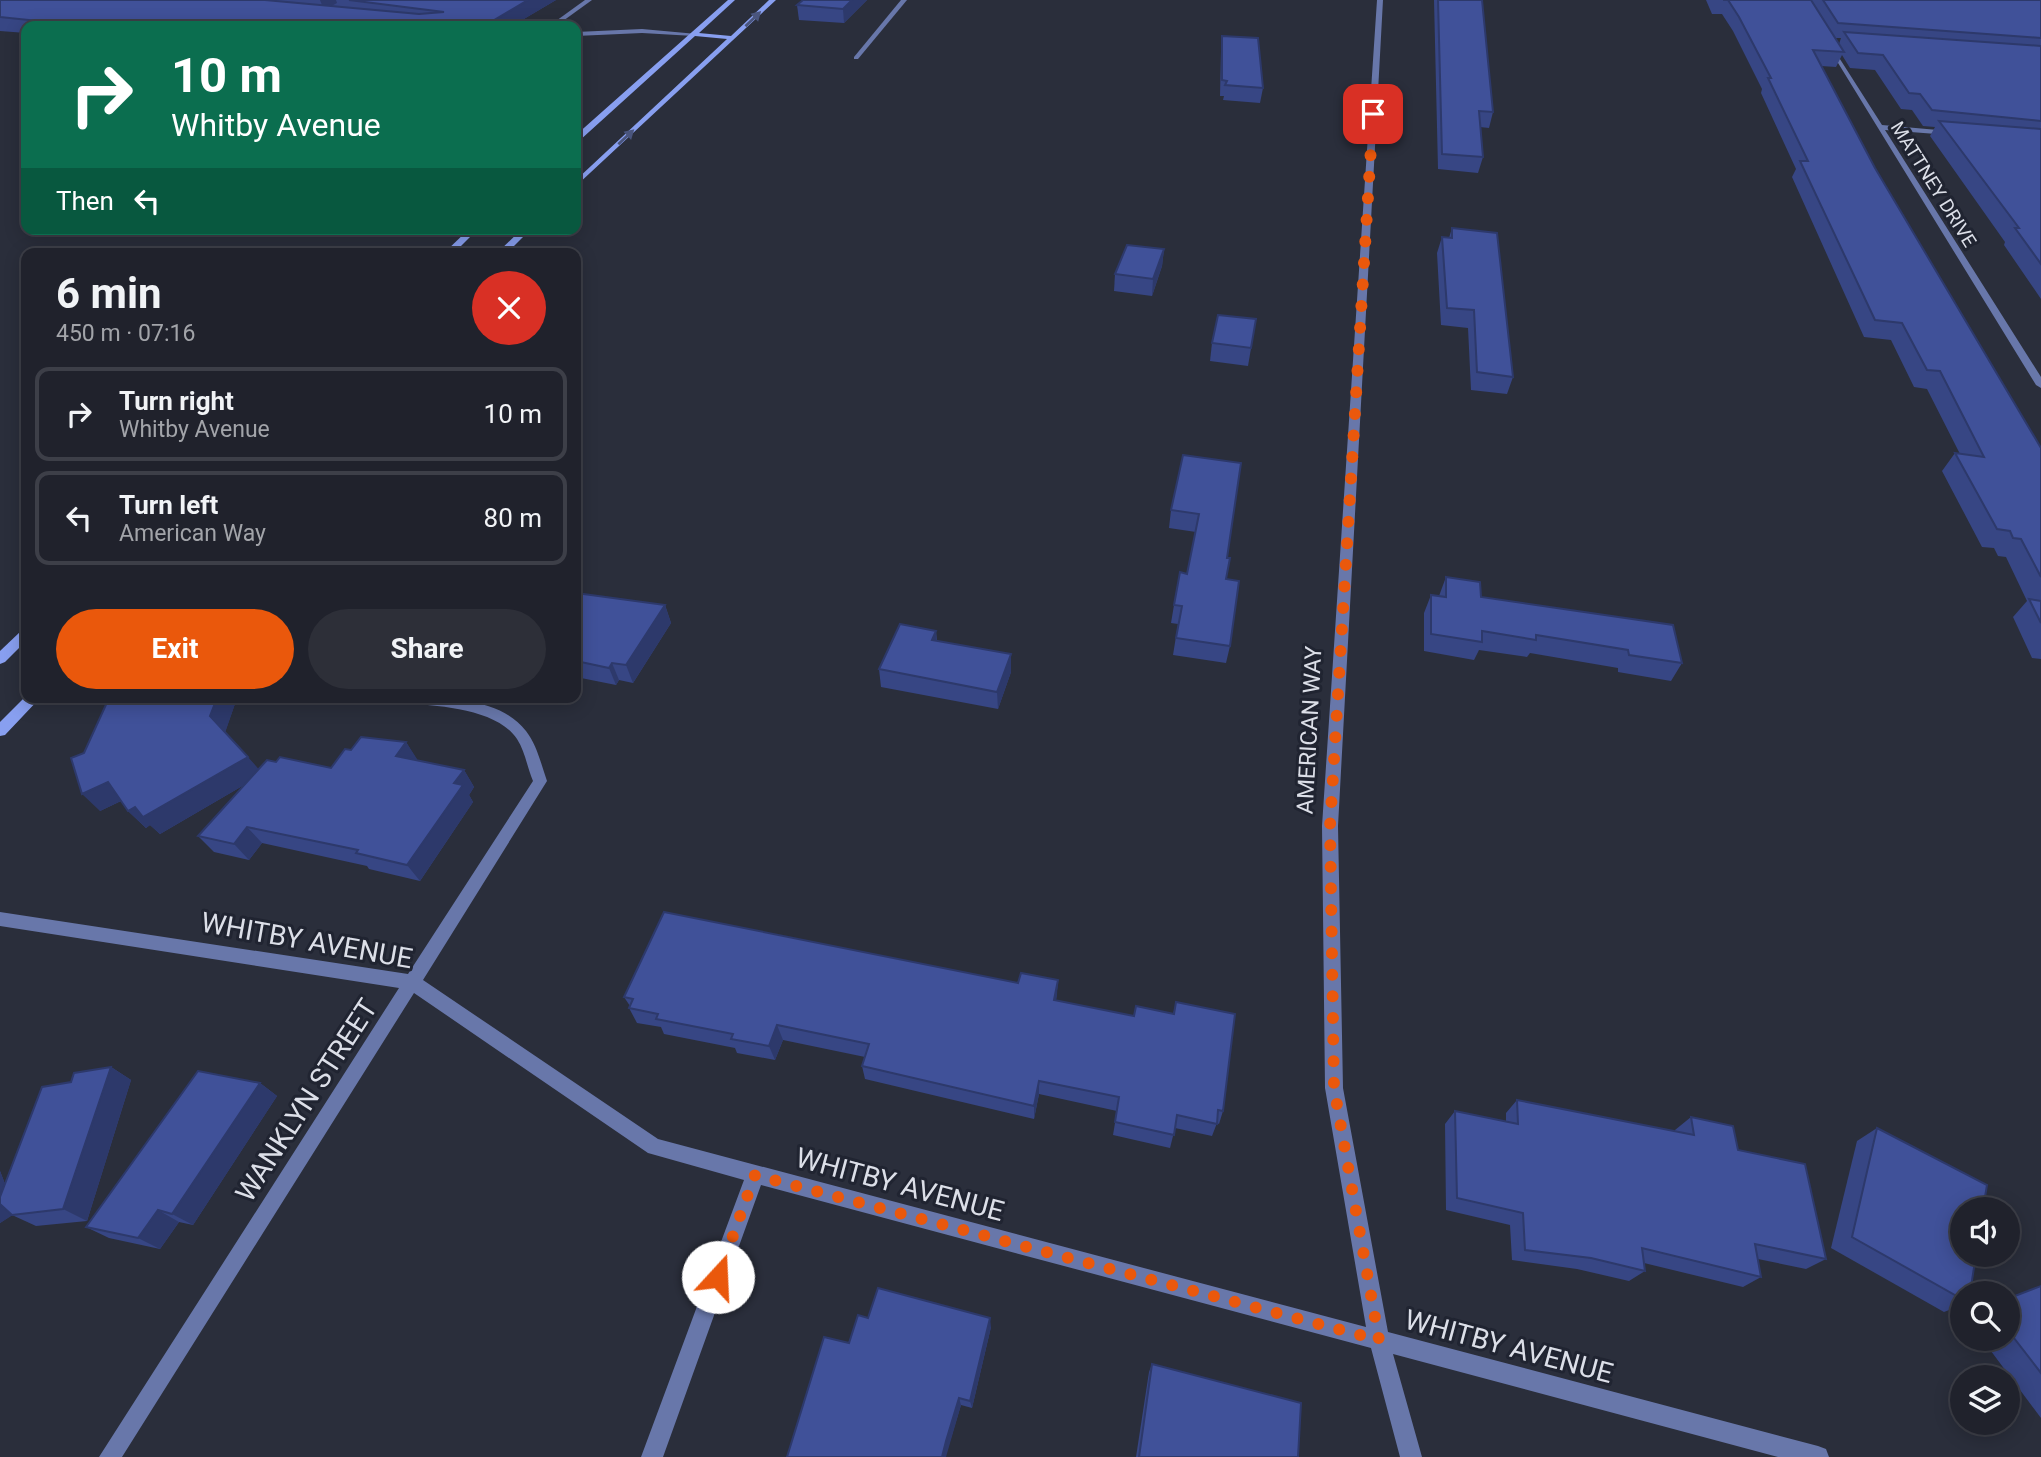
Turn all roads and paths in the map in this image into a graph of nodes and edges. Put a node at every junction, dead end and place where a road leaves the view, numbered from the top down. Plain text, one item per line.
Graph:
1 (589, 0) edge
2 (732, 0) edge
3 (773, 0) edge
4 (904, 0) edge
5 (1380, 0) edge
6 (559, 21) edge
7 (1821, 32) edge
8 (581, 34) edge
9 (694, 34) junction
10 (733, 38) junction
11 (1827, 43) junction
12 (1841, 43) edge
13 (856, 58) dead end
14 (1880, 127) junction
15 (1962, 134) edge
16 (581, 135) edge
17 (581, 179) edge
18 (468, 235) edge
19 (521, 235) edge
20 (453, 248) edge
21 (506, 248) edge
22 (2041, 385) edge
23 (21, 639) edge
24 (0, 659) edge
25 (28, 703) edge
26 (446, 703) edge
27 (0, 731) edge
28 (0, 919) edge
29 (414, 983) junction
30 (755, 1175) junction
31 (1379, 1340) junction
32 (110, 1457) edge
33 (652, 1457) edge
34 (1410, 1457) edge
35 (1818, 1457) edge

1 - 6 street
2 - 9 main road
10 -> 3 main road
4 - 13 street
5 - 31 street, AMERICAN WAY
7 - 11 street, MATTNEY DRIVE
8 - 9 street
9 - 10 main road
9 - 16 main road
17 -> 10 main road
11 - 12 street
11 - 14 street, MATTNEY DRIVE
14 - 15 street
14 - 22 street, MATTNEY DRIVE
18 - 20 main road
19 - 21 main road
23 - 24 main road
25 - 27 main road
26 - 29 street, WANKLYN STREET
28 - 29 street, WHITBY AVENUE
29 - 30 street, WHITBY AVENUE
29 - 32 street, WANKLYN STREET
30 - 31 street, WHITBY AVENUE
30 - 33 street
31 - 34 street, AMERICAN WAY
31 - 35 street, WHITBY AVENUE

